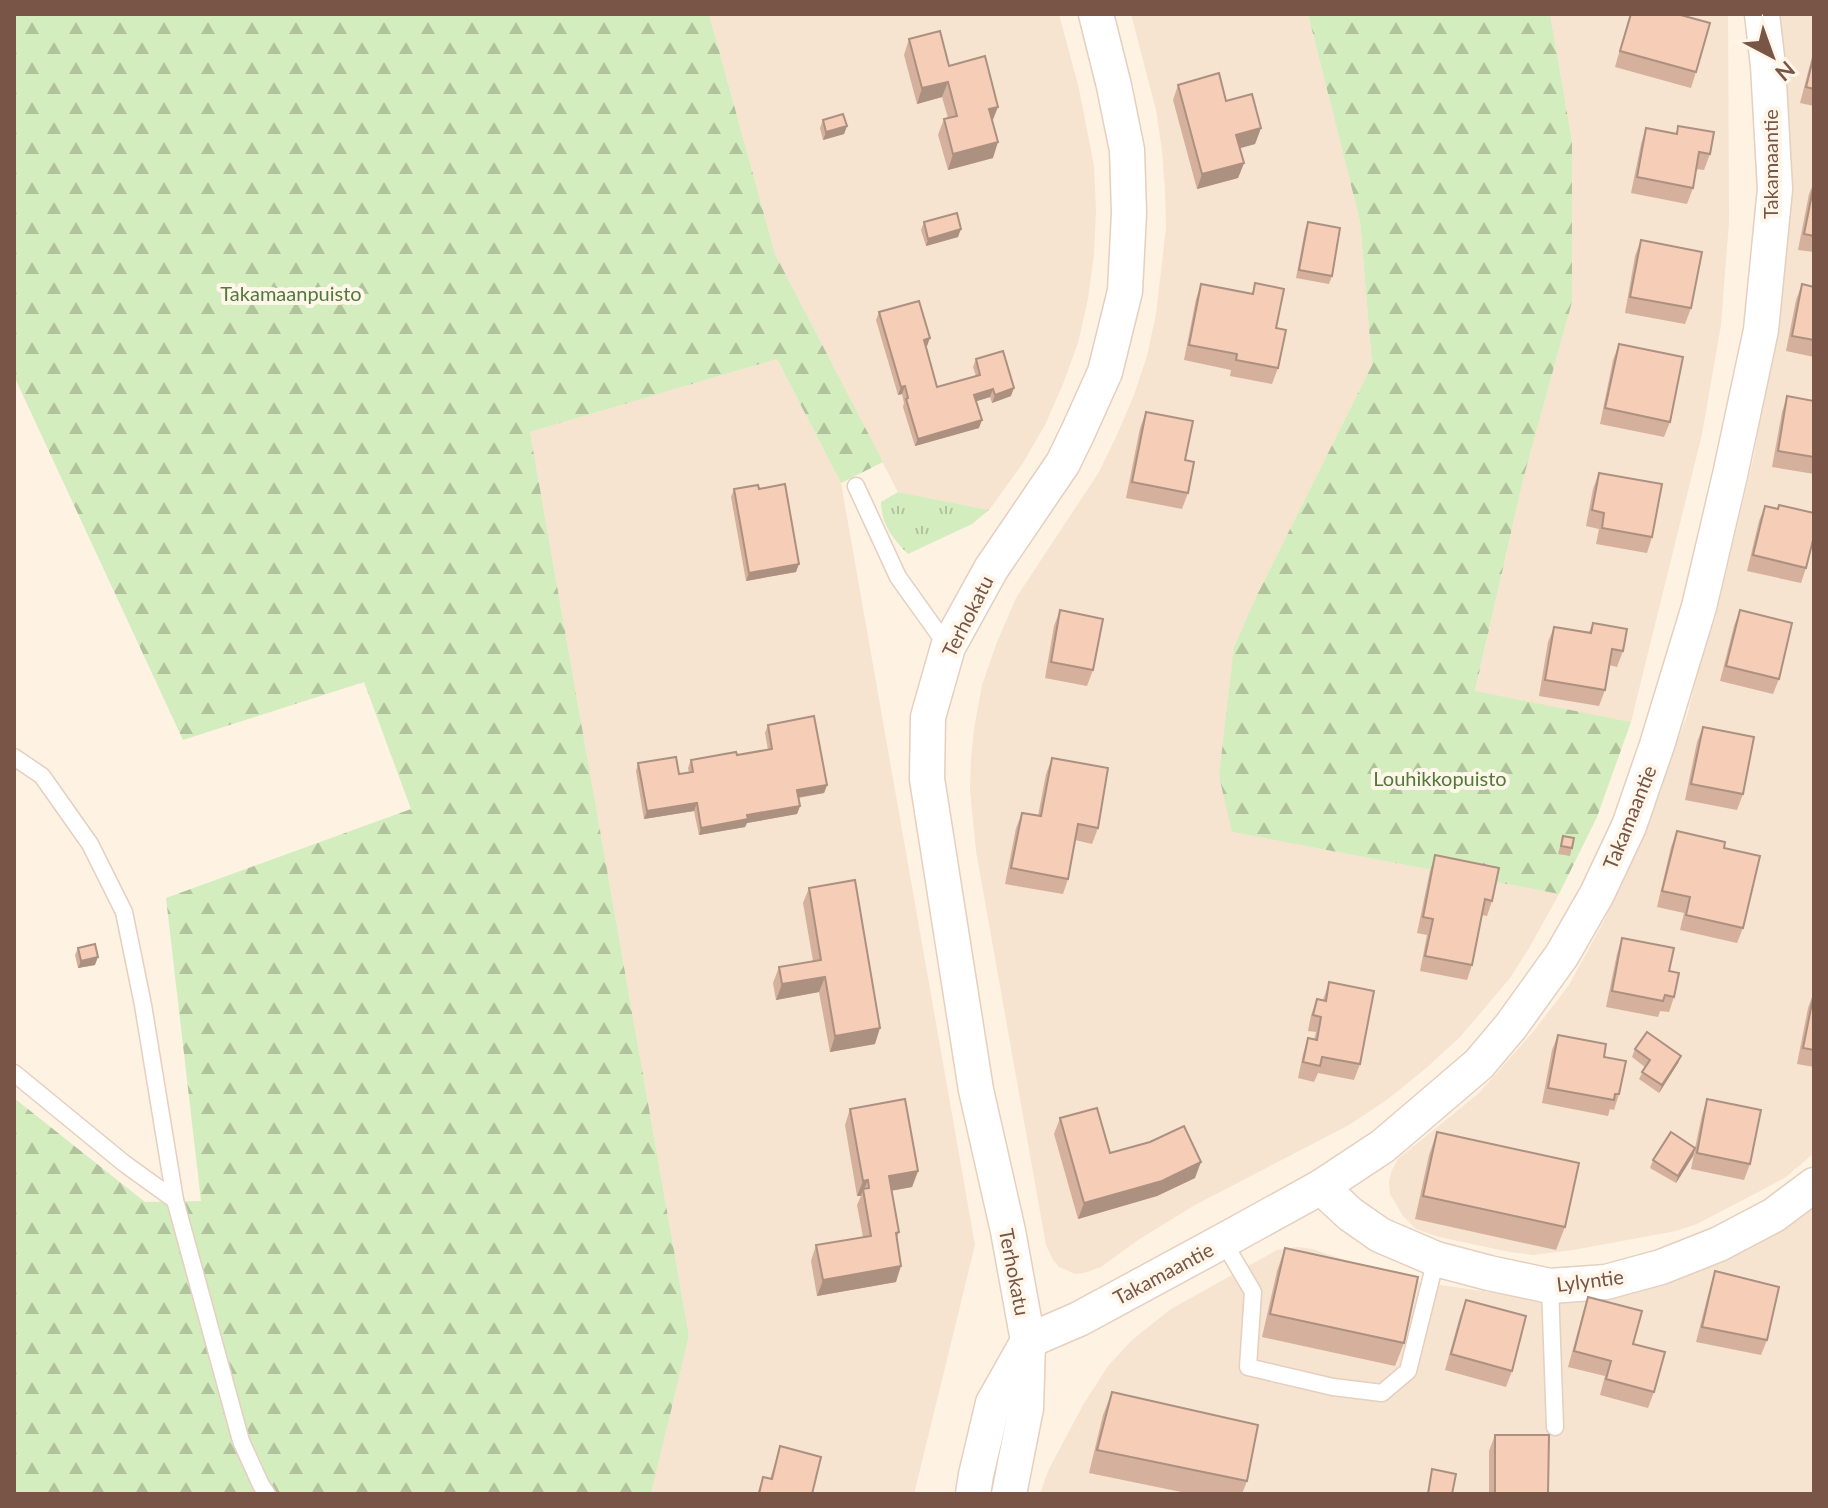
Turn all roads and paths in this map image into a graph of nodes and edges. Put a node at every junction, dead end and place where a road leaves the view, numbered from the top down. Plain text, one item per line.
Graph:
1 (1096, 14) edge
2 (1762, 14) edge
3 (856, 486) dead end
4 (948, 647) junction
5 (14, 757) edge
6 (14, 1073) edge
7 (1814, 1185) edge
8 (1321, 1187) junction
9 (175, 1200) junction
10 (1223, 1241) junction
11 (1436, 1259) junction
12 (1550, 1286) junction
13 (1028, 1341) junction
14 (1555, 1427) dead end
15 (267, 1494) edge
16 (973, 1494) edge
17 (1009, 1494) edge

1 - 4 street, Terhokatu
2 - 8 street, Takamaantie
3 - 4 lane
4 - 13 street, Terhokatu
5 - 9 lane
6 - 9 lane
7 - 12 street, Lylyntie
8 - 10 street, Takamaantie
8 - 11 street, Lylyntie
9 - 15 lane
10 - 11 lane
10 - 13 street, Takamaantie
11 - 12 street, Lylyntie
12 - 14 lane
13 - 16 street
13 - 17 street

